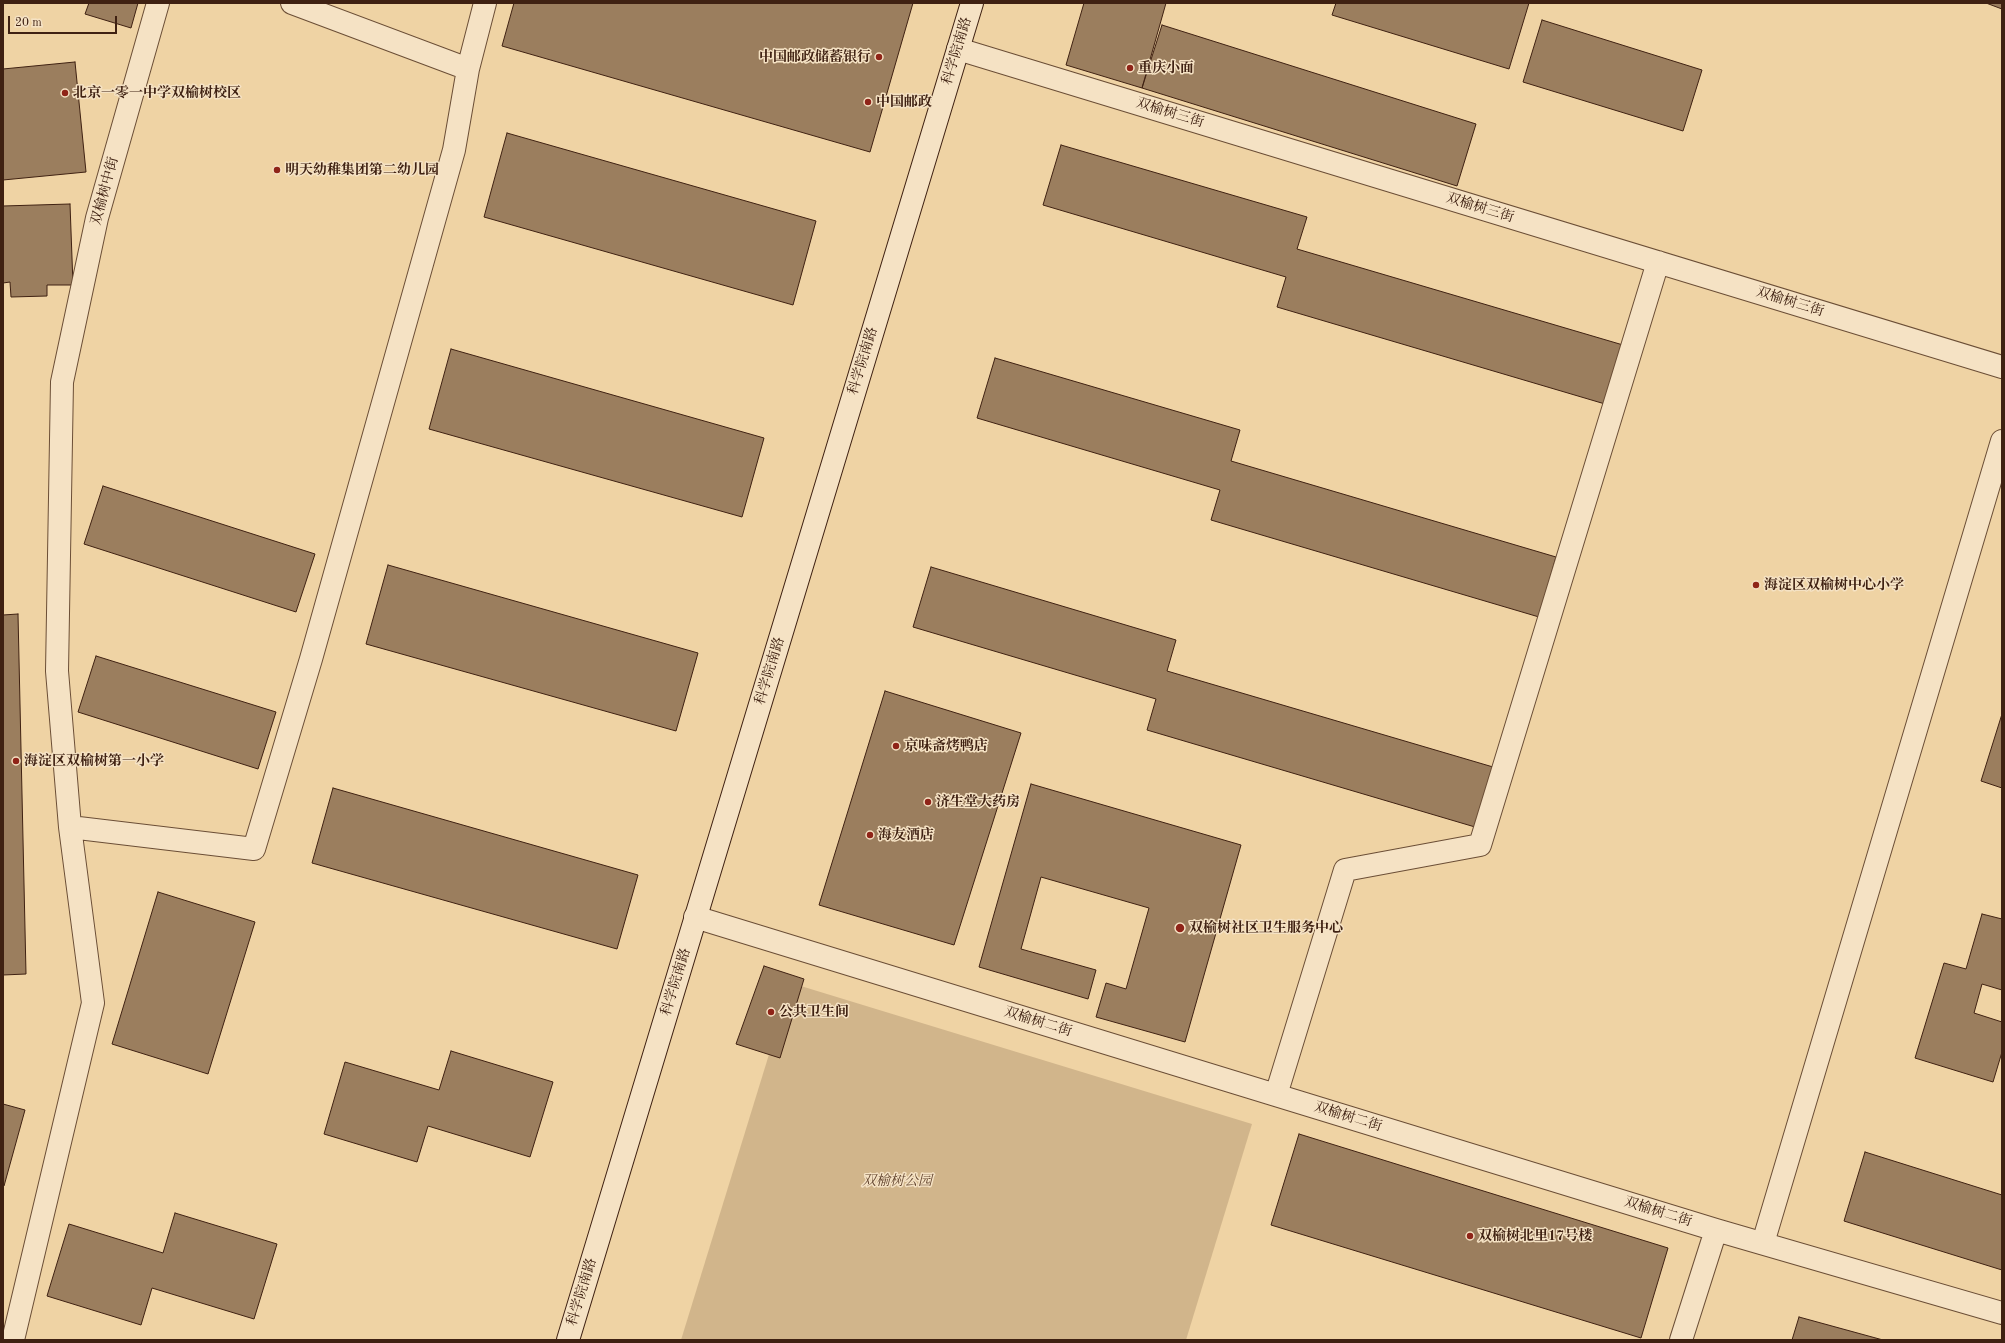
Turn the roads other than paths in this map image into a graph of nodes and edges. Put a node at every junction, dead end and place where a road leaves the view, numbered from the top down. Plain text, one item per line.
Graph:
1 (158, 3) edge
2 (292, 3) edge
3 (485, 3) edge
4 (972, 3) edge
5 (958, 48) junction
6 (468, 69) junction
7 (1658, 262) junction
8 (2002, 367) edge
9 (2002, 441) edge
10 (70, 828) junction
11 (695, 917) junction
12 (1276, 1095) junction
13 (1716, 1230) junction
14 (1763, 1243) junction
15 (2002, 1313) edge
16 (13, 1340) edge
17 (568, 1340) edge
18 (1681, 1340) edge

1 - 10 street, 双榆树中街
2 - 6 street
3 - 6 street
4 - 5 street, 科学院南路
5 - 7 street, 双榆树三街
5 - 11 street, 科学院南路
6 - 10 street
7 - 8 street, 双榆树三街
7 - 12 street
9 - 14 street
10 - 16 street, 双榆树中街
11 - 12 street, 双榆树二街
11 - 17 street, 科学院南路
12 - 13 street, 双榆树二街
13 - 14 street, 双榆树二街
13 - 18 street
14 - 15 street, 双榆树二街

